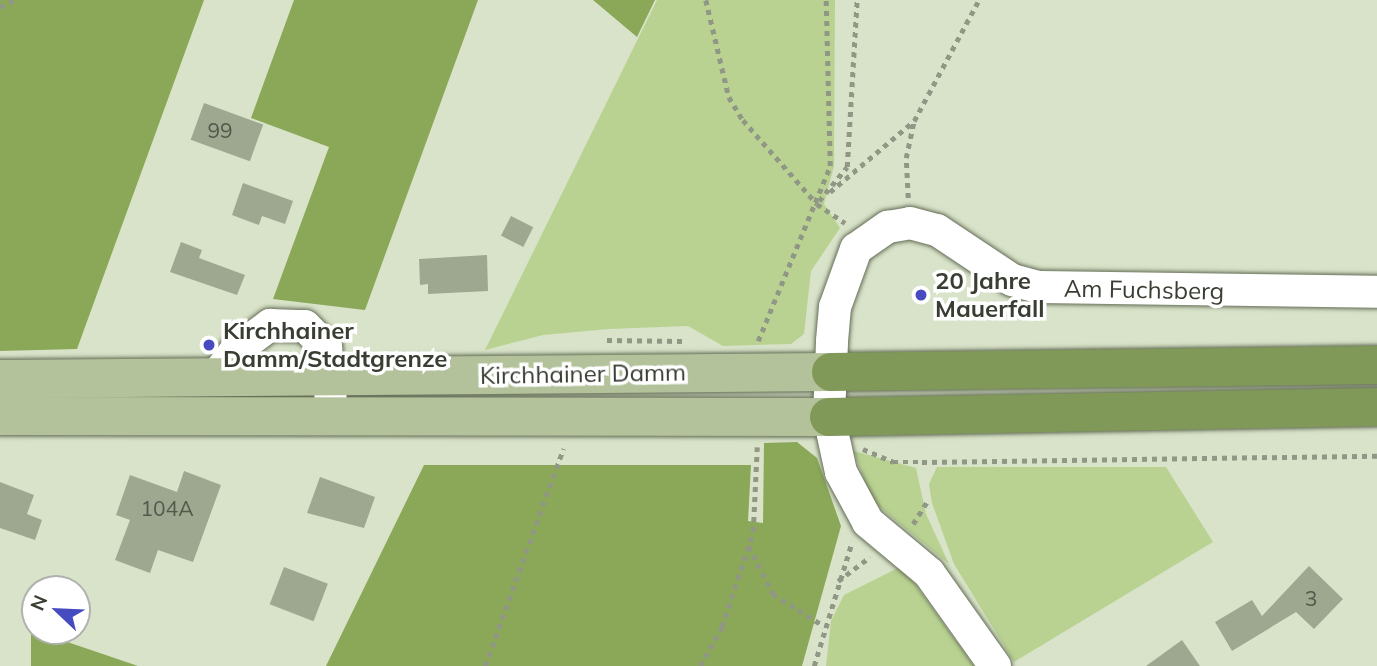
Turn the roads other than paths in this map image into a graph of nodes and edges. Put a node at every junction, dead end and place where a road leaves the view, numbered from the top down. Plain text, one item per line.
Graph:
1 (1377, 292) edge
2 (1377, 365) edge
3 (831, 372) junction
4 (331, 375) junction
5 (215, 377) junction
6 (0, 379) edge
7 (1377, 407) edge
8 (332, 413) junction
9 (0, 416) edge
10 (831, 430) junction
11 (995, 666) edge

1 - 3 street, Am Fuchsberg
2 - 3 highway
3 - 4 main road, Kirchhainer Damm
3 - 10 street
4 - 5 main road, Kirchhainer Damm
4 - 5 street
4 - 8 street
5 - 6 main road, Kirchhainer Damm
7 - 10 highway
8 - 9 main road, Kirchhainer Damm
8 - 10 main road, Kirchhainer Damm
10 - 11 street

